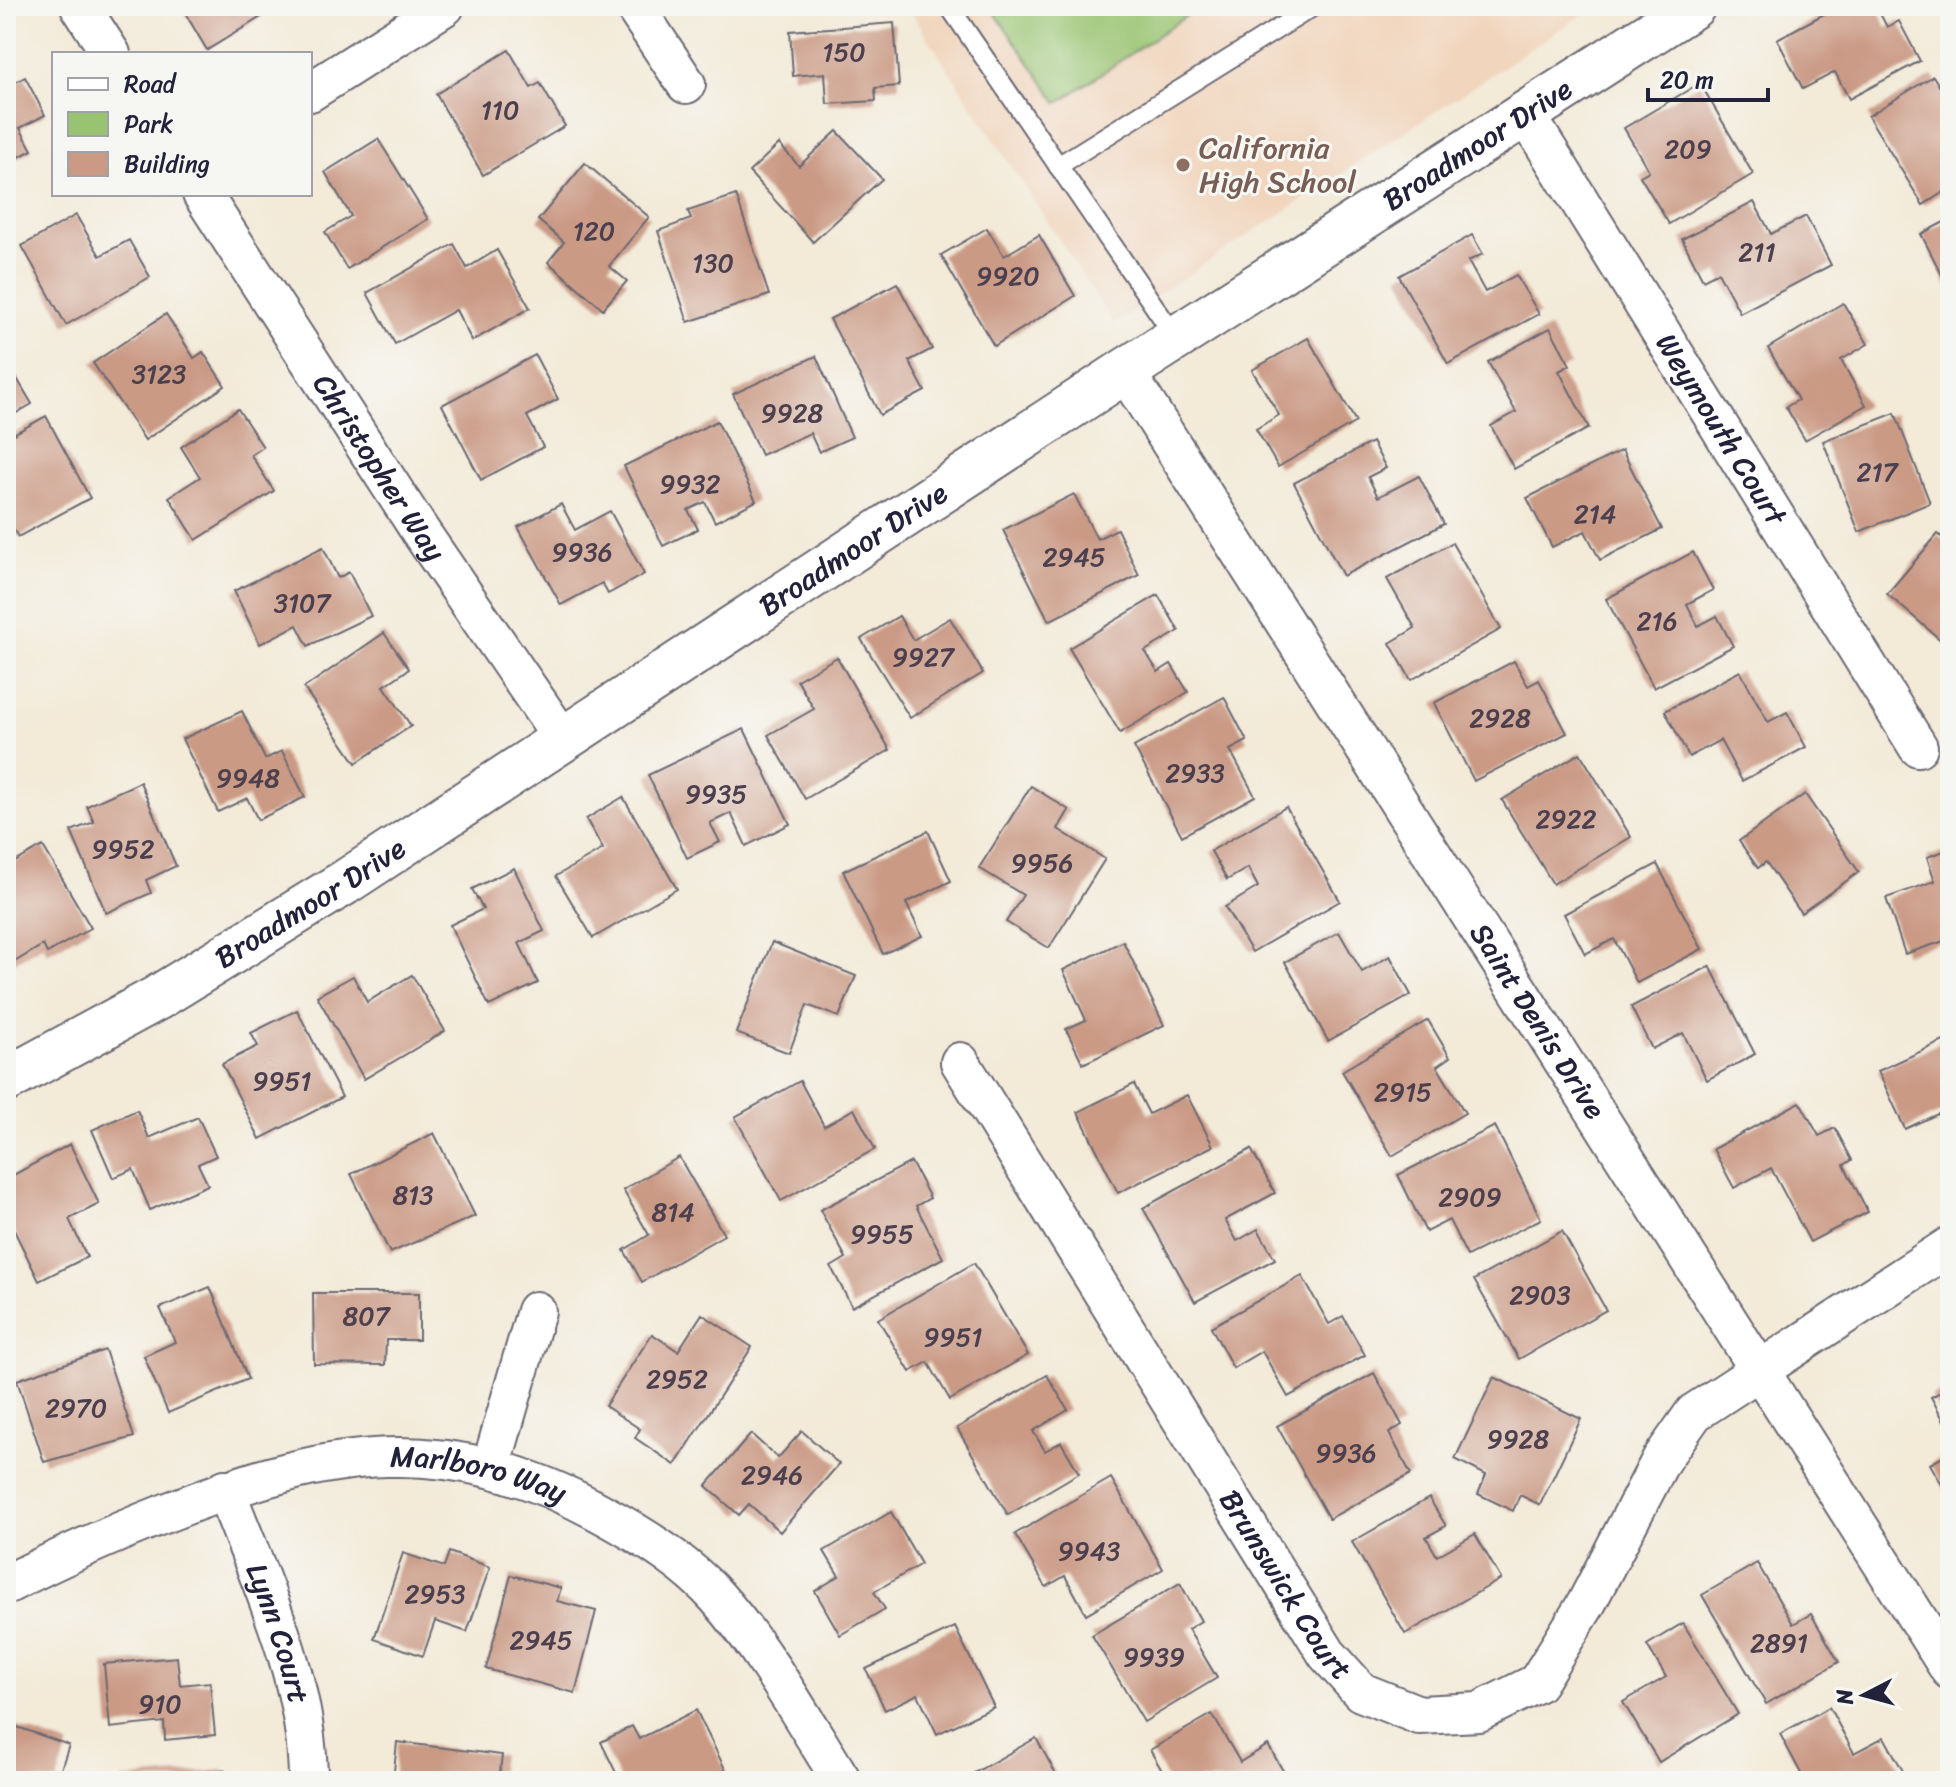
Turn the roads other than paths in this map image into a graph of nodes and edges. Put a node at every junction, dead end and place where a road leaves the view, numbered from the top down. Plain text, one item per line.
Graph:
1 (80, 6) edge
2 (445, 6) edge
3 (634, 6) edge
4 (949, 6) edge
5 (1314, 6) edge
6 (1693, 6) edge
7 (110, 52) edge
8 (686, 84) dead end
9 (312, 91) edge
10 (1525, 113) junction
11 (1058, 166) junction
12 (203, 196) edge
13 (1176, 338) junction
14 (1125, 371) junction
15 (562, 738) junction
16 (1918, 747) dead end
17 (960, 1062) dead end
18 (6, 1080) edge
19 (1950, 1246) edge
20 (536, 1311) dead end
21 (1761, 1370) junction
22 (491, 1467) junction
23 (225, 1489) junction
24 (6, 1585) edge
25 (1950, 1670) edge
26 (308, 1781) edge
27 (842, 1781) edge

1 - 7 street
2 - 9 street
3 - 8 street
4 - 11 lane
5 - 11 lane
6 - 10 street, Broadmoor Drive
10 - 13 street, Broadmoor Drive
10 - 16 street, Weymouth Court
11 - 13 lane
12 - 15 street, Christopher Way
13 - 14 street, Broadmoor Drive
14 - 15 street, Broadmoor Drive
14 - 21 street, Saint Denis Drive
15 - 18 street, Broadmoor Drive
17 - 21 street, Brunswick Court
19 - 21 street, Brunswick Court
20 - 22 street
21 - 25 street, Saint Denis Drive
22 - 23 street, Marlboro Way
22 - 27 street, Marlboro Way
23 - 24 street, Marlboro Way
23 - 26 street, Lynn Court

